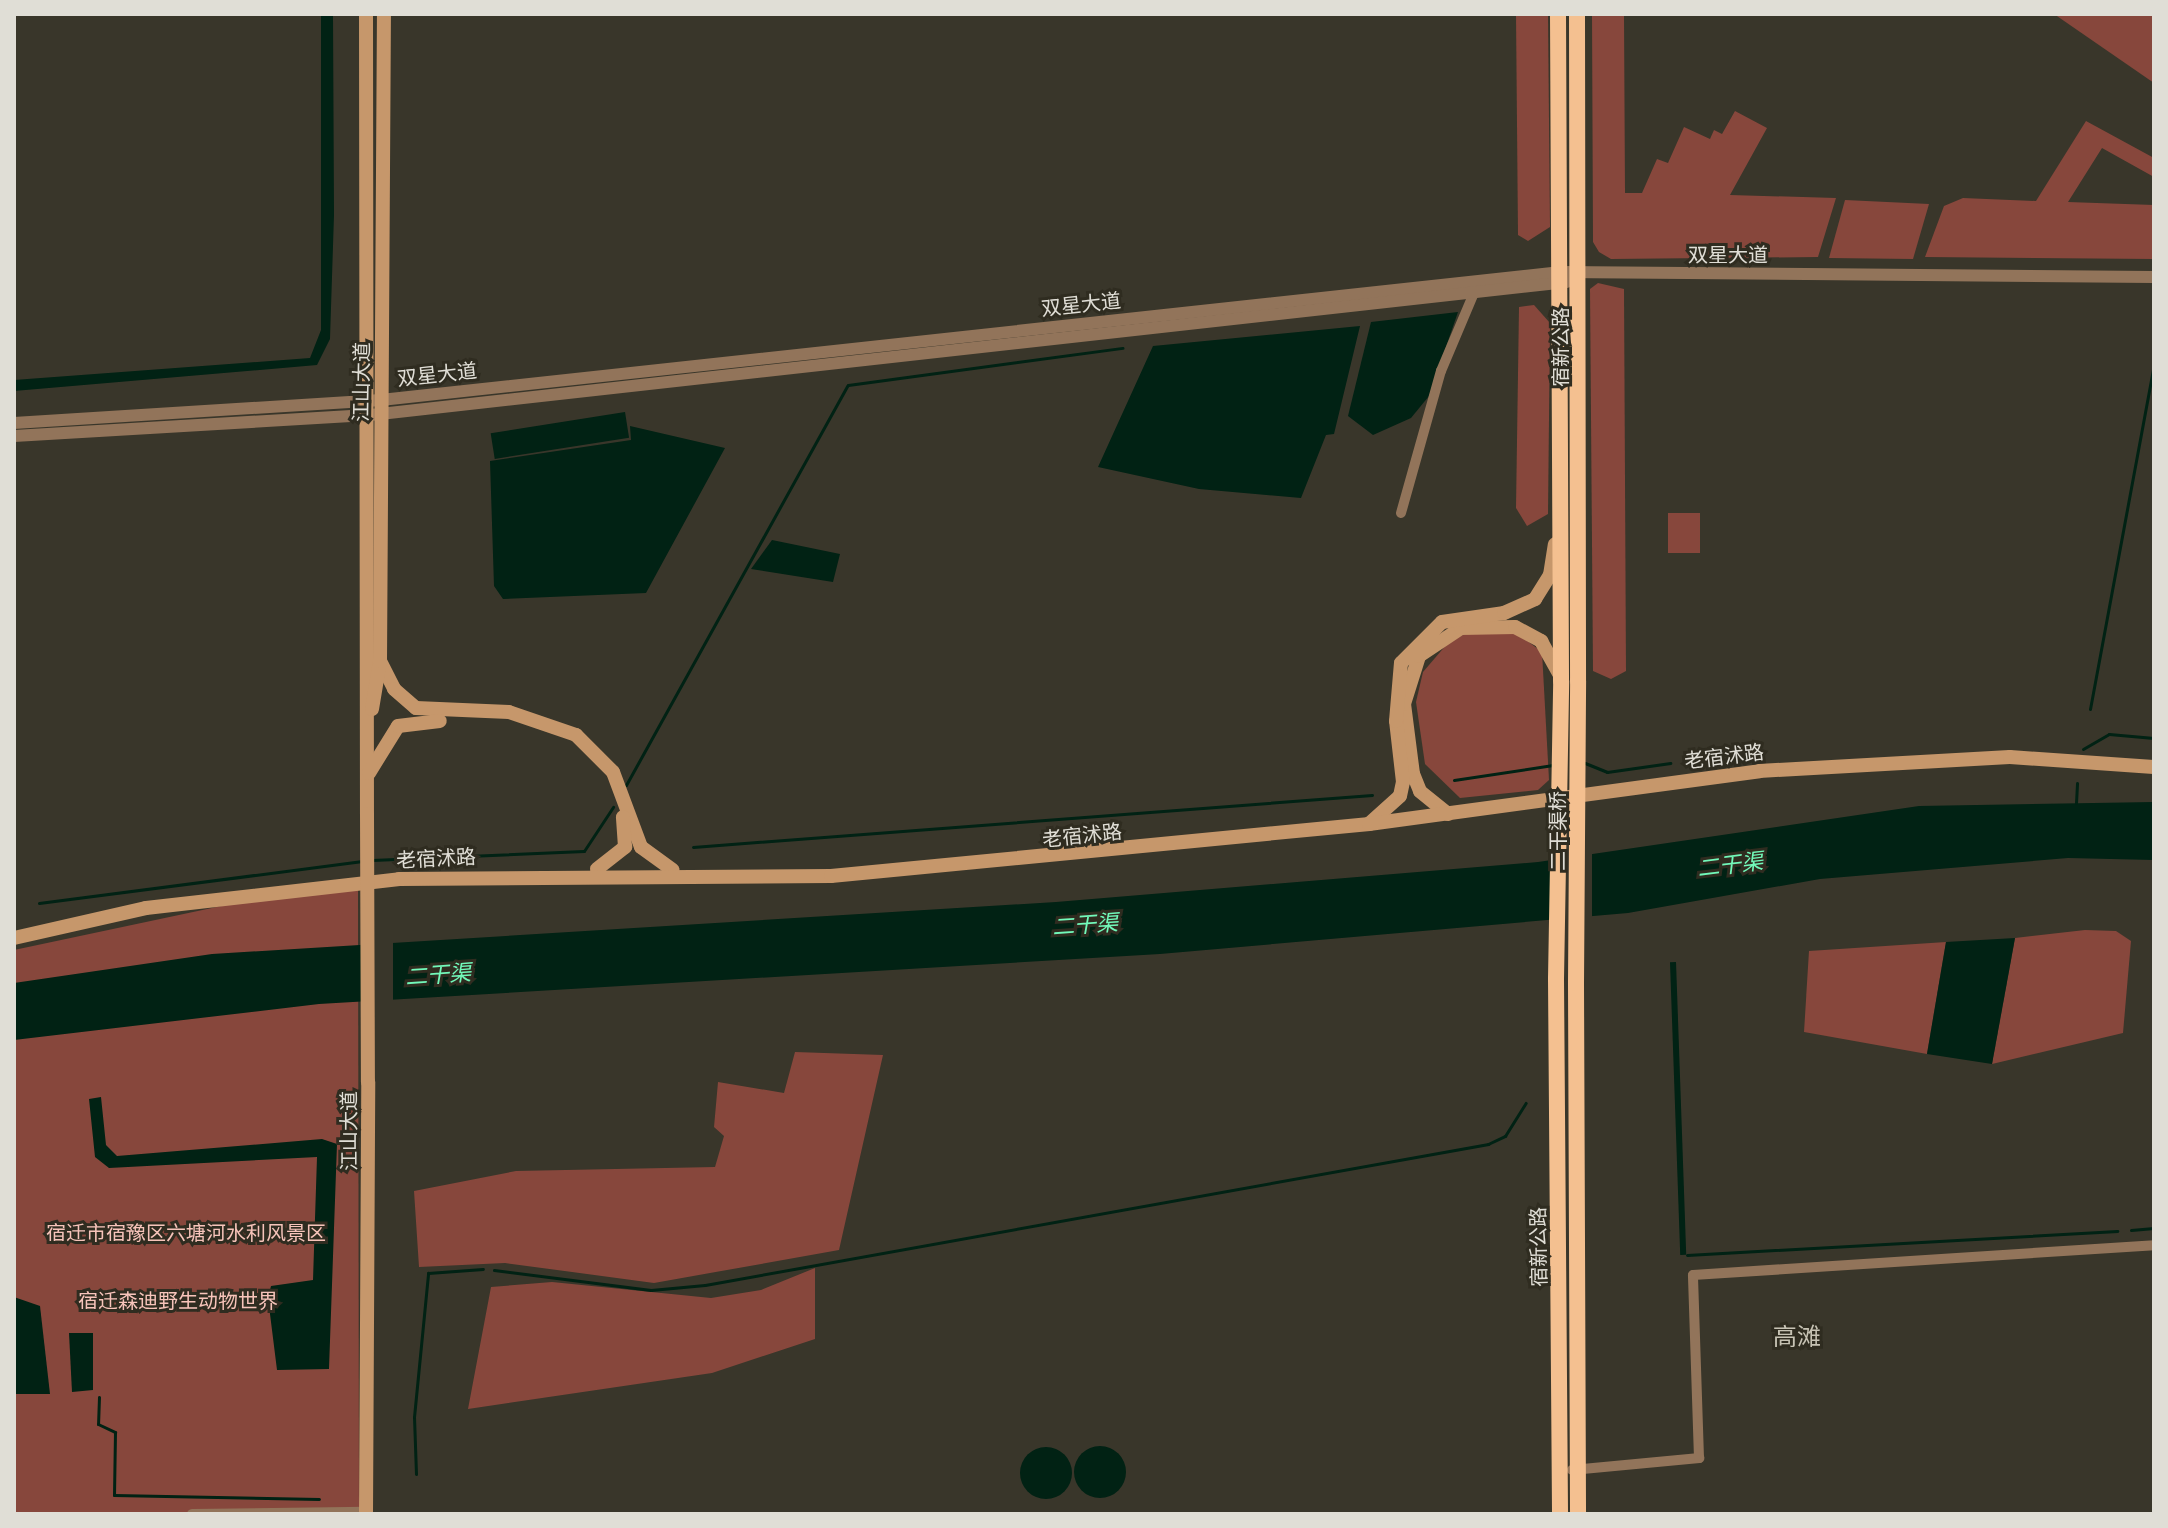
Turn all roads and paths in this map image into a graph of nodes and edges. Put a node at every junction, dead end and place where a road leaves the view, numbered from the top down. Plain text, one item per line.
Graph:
1 (366, 14) edge
2 (384, 14) edge
3 (1558, 14) edge
4 (1577, 14) edge
5 (1561, 277) junction
6 (2154, 277) edge
7 (1580, 278) junction
8 (1477, 286) junction
9 (373, 407) junction
10 (14, 423) edge
11 (14, 436) edge
12 (1401, 513) dead end
13 (1560, 516) junction
14 (380, 661) junction
15 (1567, 680) junction
16 (365, 749) junction
17 (2154, 767) edge
18 (366, 780) junction
19 (1448, 814) junction
20 (1369, 824) junction
21 (627, 831) junction
22 (581, 873) junction
23 (657, 873) junction
24 (705, 877) junction
25 (14, 938) edge
26 (1556, 979) joint
27 (1576, 983) joint
28 (2154, 1245) edge
29 (1560, 1470) junction
30 (1578, 1470) junction
31 (366, 1513) edge
32 (192, 1514) edge
33 (1560, 1514) edge
34 (1578, 1514) edge

1 - 9 main road, 江山大道
2 - 9 main road, 江山大道
3 - 5 highway, 宿新公路
4 - 7 highway, 宿新公路
5 - 7 street, 双星大道
5 - 8 street, 双星大道
5 - 13 highway, 宿新公路
6 - 7 street, 双星大道
7 - 15 highway, 宿新公路
8 - 9 street, 双星大道
8 - 12 street
9 - 10 street, 双星大道
9 - 11 street, 双星大道
9 - 14 main road, 江山大道
9 - 16 main road, 江山大道
13 - 15 highway, 宿新公路
13 - 20 main road
14 - 16 main road, 江山大道
14 - 24 main road
15 - 19 main road
15 - 26 highway, 二干渠桥, bridge
15 - 27 highway, 二干渠桥, bridge
16 - 18 main road, 江山大道
17 - 19 main road, 老宿沭路
18 - 21 main road
18 - 31 main road, 江山大道, bridge
19 - 20 main road, 老宿沭路
20 - 24 main road, 老宿沭路
21 - 22 main road
21 - 23 main road
22 - 23 main road, 老宿沭路
22 - 25 main road, 老宿沭路
23 - 24 main road, 老宿沭路
26 - 29 highway, 宿新公路
27 - 30 highway, 宿新公路
28 - 30 street
29 - 30 street
29 - 33 highway, 宿新公路
30 - 34 highway, 宿新公路
31 - 32 street

